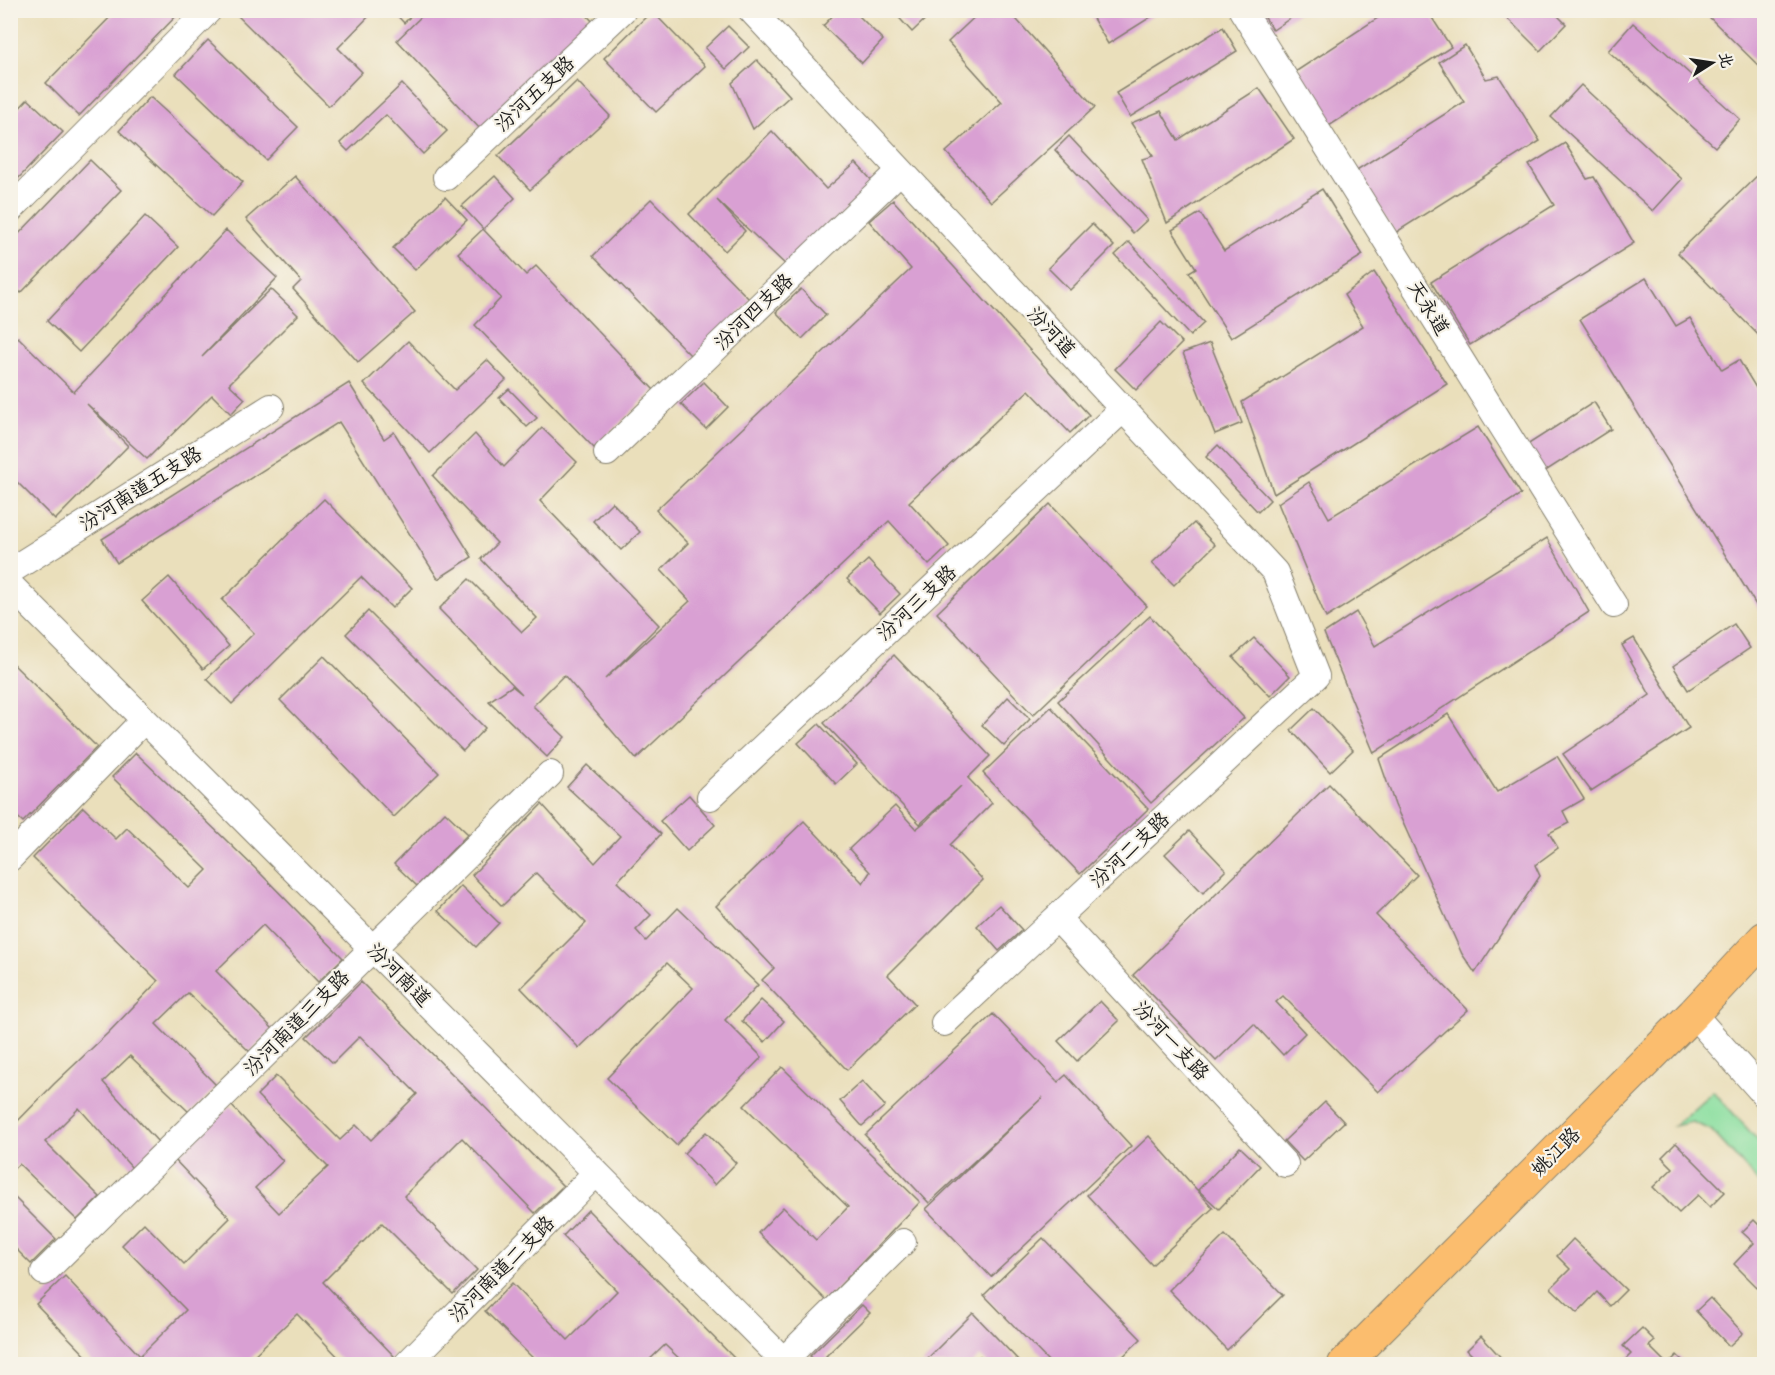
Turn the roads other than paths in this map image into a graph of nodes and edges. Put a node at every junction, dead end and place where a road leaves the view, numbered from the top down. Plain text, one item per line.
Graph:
1 (623, 10) edge
2 (751, 10) edge
3 (1242, 10) edge
4 (208, 11) edge
5 (900, 171) junction
6 (446, 177) dead end
7 (10, 210) edge
8 (272, 407) dead end
9 (1123, 409) junction
10 (607, 453) dead end
11 (10, 571) edge
12 (10, 585) edge
13 (1614, 605) dead end
14 (1316, 676) joint
15 (144, 720) junction
16 (550, 774) dead end
17 (711, 797) dead end
18 (10, 858) edge
19 (1057, 918) junction
20 (1764, 938) edge
21 (372, 948) junction
22 (1693, 1014) junction
23 (944, 1023) dead end
24 (1764, 1094) edge
25 (1285, 1164) dead end
26 (596, 1173) junction
27 (903, 1242) dead end
28 (44, 1272) dead end
29 (784, 1363) edge
30 (407, 1365) edge
31 (1344, 1365) edge

1 - 6 street, 汾河五支路
2 - 5 street, 汾河道
3 - 13 street, 天永道
4 - 7 street
5 - 9 street, 汾河道
5 - 10 street, 汾河四支路
8 - 11 street, 汾河南道五支路
9 - 14 street, 汾河道
9 - 17 street, 汾河三支路
12 - 15 street, 汾河南道
14 - 19 street, 汾河二支路
15 - 18 street
15 - 21 street, 汾河南道
16 - 21 street, 汾河南道三支路
19 - 23 street, 汾河二支路
19 - 25 street, 汾河一支路
20 - 22 main road, 姚江路
21 - 26 street, 汾河南道
21 - 28 street, 汾河南道三支路
22 - 24 street
22 - 31 main road, 姚江路
26 - 29 street, 汾河南道
26 - 30 street, 汾河南道二支路
27 - 29 street

